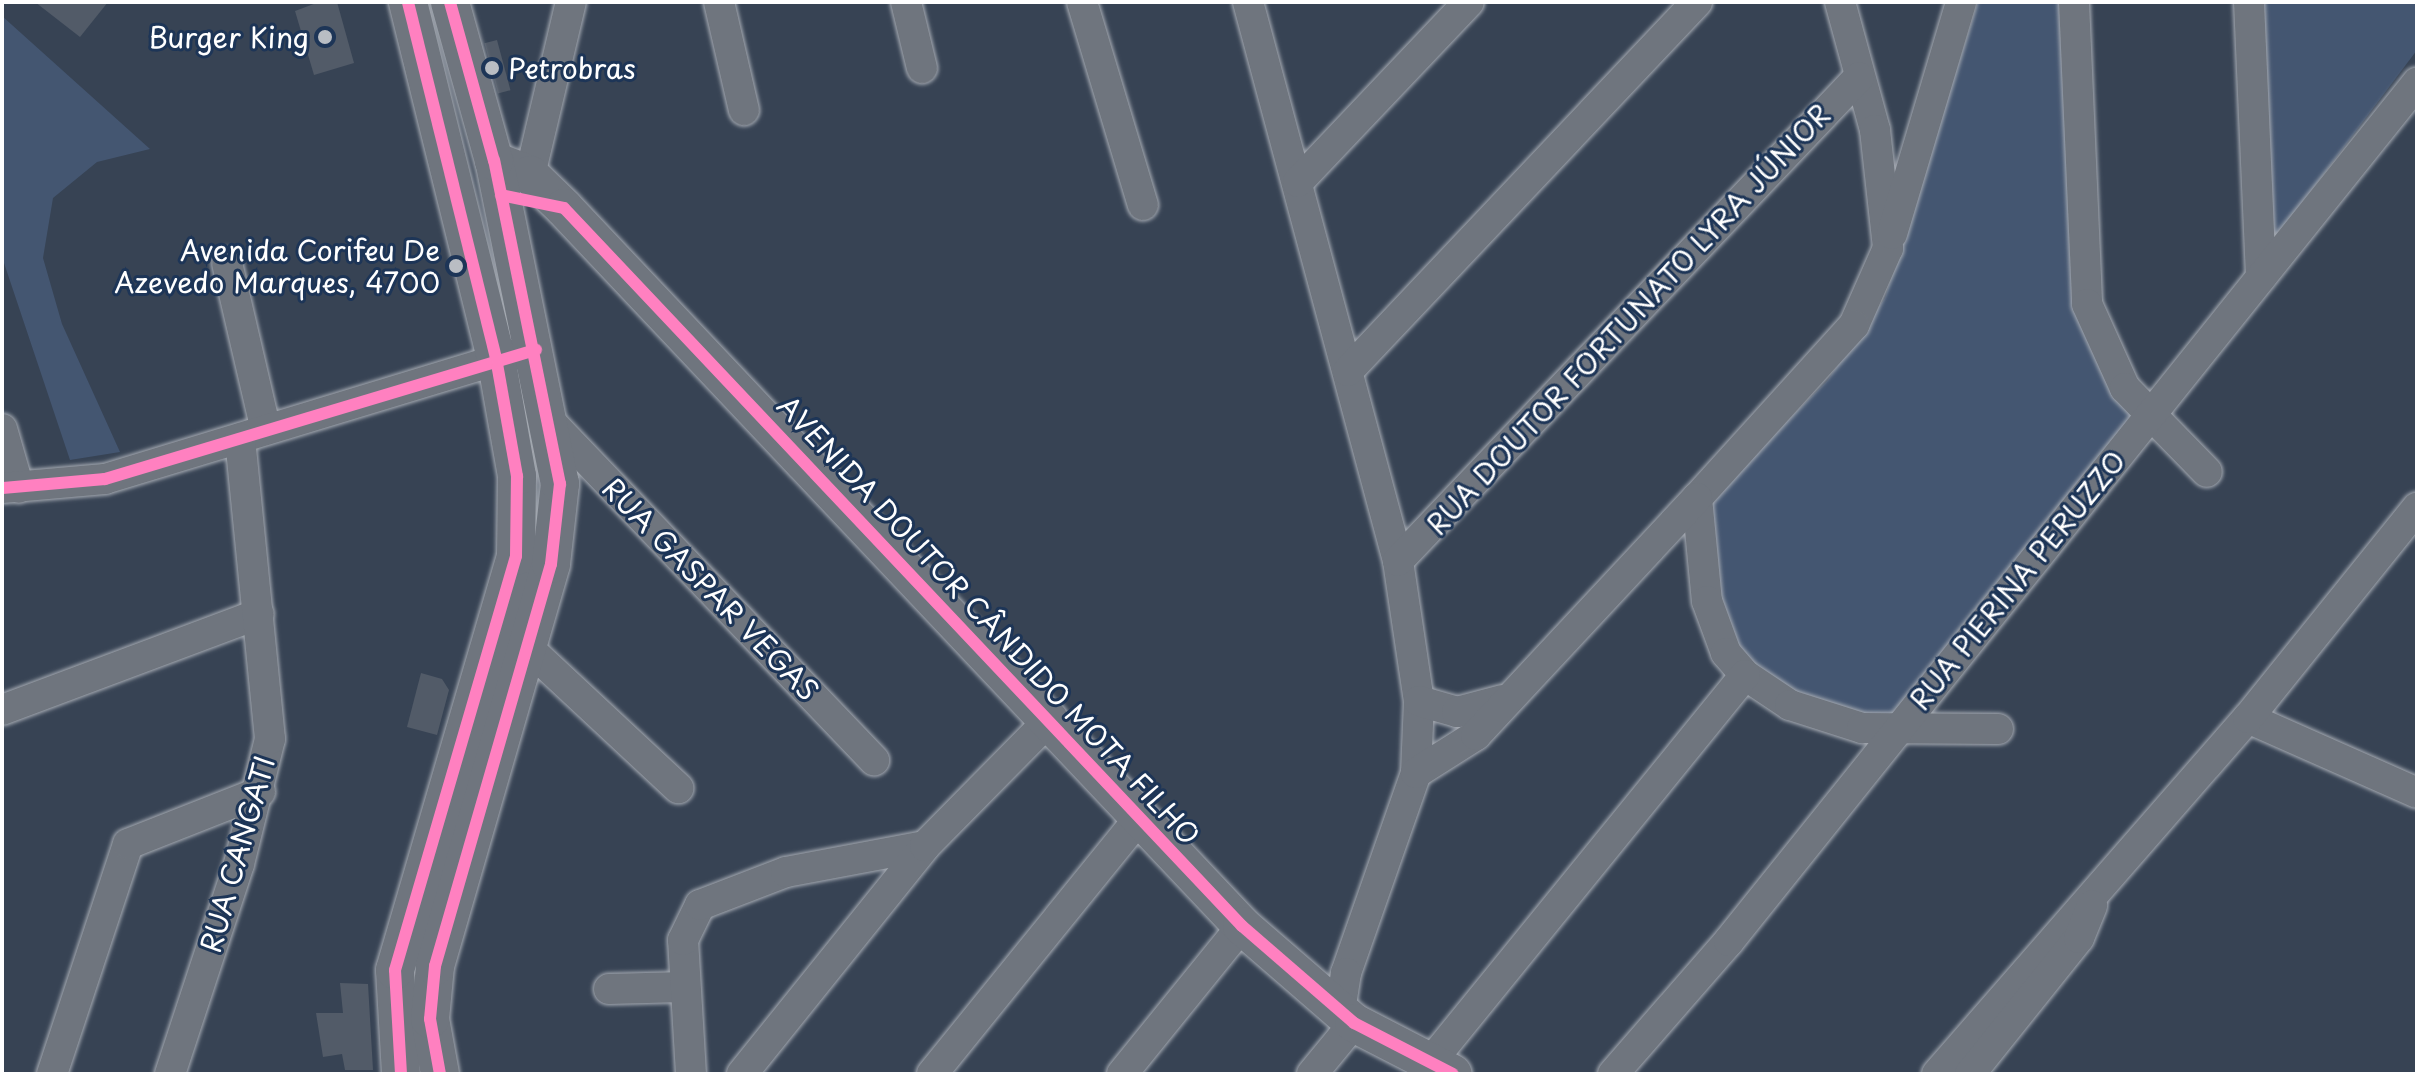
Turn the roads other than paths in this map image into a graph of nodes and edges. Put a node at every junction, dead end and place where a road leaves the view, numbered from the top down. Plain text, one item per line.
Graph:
1 (408, 2) edge
2 (450, 2) edge
3 (571, 2) edge
4 (719, 2) edge
5 (906, 2) edge
6 (1082, 2) edge
7 (1248, 2) edge
8 (1697, 2) edge
9 (1840, 2) edge
10 (1961, 2) edge
11 (2074, 2) edge
12 (2249, 2) edge
13 (1453, 8) edge
14 (922, 68) dead end
15 (1859, 77) junction
16 (2417, 83) edge
17 (744, 110) dead end
18 (1877, 142) junction
19 (1920, 151) junction
20 (452, 175) junction
21 (508, 177) junction
22 (1298, 182) junction
23 (1143, 205) dead end
24 (1888, 248) junction
25 (227, 263) dead end
26 (2261, 277) junction
27 (536, 350) junction
28 (496, 358) junction
29 (1348, 371) junction
30 (546, 417) junction
31 (2147, 417) junction
32 (2, 429) edge
33 (253, 434) junction
34 (2207, 472) dead end
35 (10, 488) edge
36 (1697, 498) junction
37 (2417, 508) edge
38 (1398, 561) junction
39 (259, 614) junction
40 (527, 647) junction
41 (1745, 675) junction
42 (1502, 700) junction
43 (1419, 701) junction
44 (2, 710) edge
45 (1052, 717) junction
46 (2248, 718) junction
47 (1894, 728) junction
48 (1998, 729) dead end
49 (874, 760) dead end
50 (1416, 773) junction
51 (678, 788) dead end
52 (260, 792) junction
53 (2417, 793) edge
54 (1142, 815) junction
55 (925, 846) junction
56 (2093, 900) junction
57 (1242, 926) junction
58 (1358, 950) junction
59 (1301, 978) junction
60 (684, 987) junction
61 (609, 989) dead end
62 (1347, 1017) junction
63 (1441, 1069) edge
64 (52, 1074) edge
65 (170, 1074) edge
66 (401, 1074) edge
67 (440, 1074) edge
68 (691, 1074) edge
69 (742, 1074) edge
70 (932, 1074) edge
71 (1122, 1074) edge
72 (1312, 1074) edge
73 (1613, 1074) edge
74 (1937, 1074) edge
75 (1970, 1074) edge

1 - 20 main road
2 - 21 main road
3 - 21 street
4 - 17 street
5 - 14 street
6 - 23 street
7 - 22 street
8 - 29 street
9 - 15 street
10 - 19 street
11 - 31 street
12 - 26 street
13 - 22 street
15 - 18 street
15 - 38 street, RUA DOUTOR FORTUNATO LYRA JÚNIOR
16 - 26 street, RUA PIERINA PERUZZO
18 - 19 street
18 - 24 street
19 - 24 street
20 - 21 main road, AVENIDA DOUTOR CÂNDIDO MOTA FILHO
20 - 28 main road
21 - 27 main road
21 - 45 main road, AVENIDA DOUTOR CÂNDIDO MOTA FILHO
22 - 29 street
24 - 36 street
25 - 33 street, RUA CANGATI
26 - 31 street, RUA PIERINA PERUZZO
27 - 28 street
27 - 30 main road
28 - 33 street
28 - 66 main road
29 - 38 street
30 - 40 main road
30 - 49 street, RUA GASPAR VEGAS
31 - 34 street
31 - 47 street, RUA PIERINA PERUZZO
32 - 35 street
33 - 35 street
33 - 39 street, RUA CANGATI
36 - 41 street
36 - 42 street
37 - 46 street
38 - 43 street
39 - 44 street
39 - 52 street, RUA CANGATI
40 - 51 street
40 - 67 main road
41 - 47 street
41 - 63 street
42 - 43 street
42 - 50 street
43 - 50 street
45 - 54 main road, AVENIDA DOUTOR CÂNDIDO MOTA FILHO
45 - 55 street
46 - 53 street
46 - 56 street
47 - 48 street
47 - 73 street, RUA PIERINA PERUZZO
50 - 58 street
52 - 64 street
52 - 65 street, RUA CANGATI
54 - 57 main road, AVENIDA DOUTOR CÂNDIDO MOTA FILHO
54 - 70 street
55 - 60 street
55 - 69 street
56 - 74 street
56 - 75 street
57 - 59 main road, AVENIDA DOUTOR CÂNDIDO MOTA FILHO
57 - 71 street
58 - 59 street
58 - 62 street
59 - 62 main road, AVENIDA DOUTOR CÂNDIDO MOTA FILHO
60 - 61 street
60 - 68 street
62 - 63 main road, AVENIDA DOUTOR CÂNDIDO MOTA FILHO
62 - 72 street

